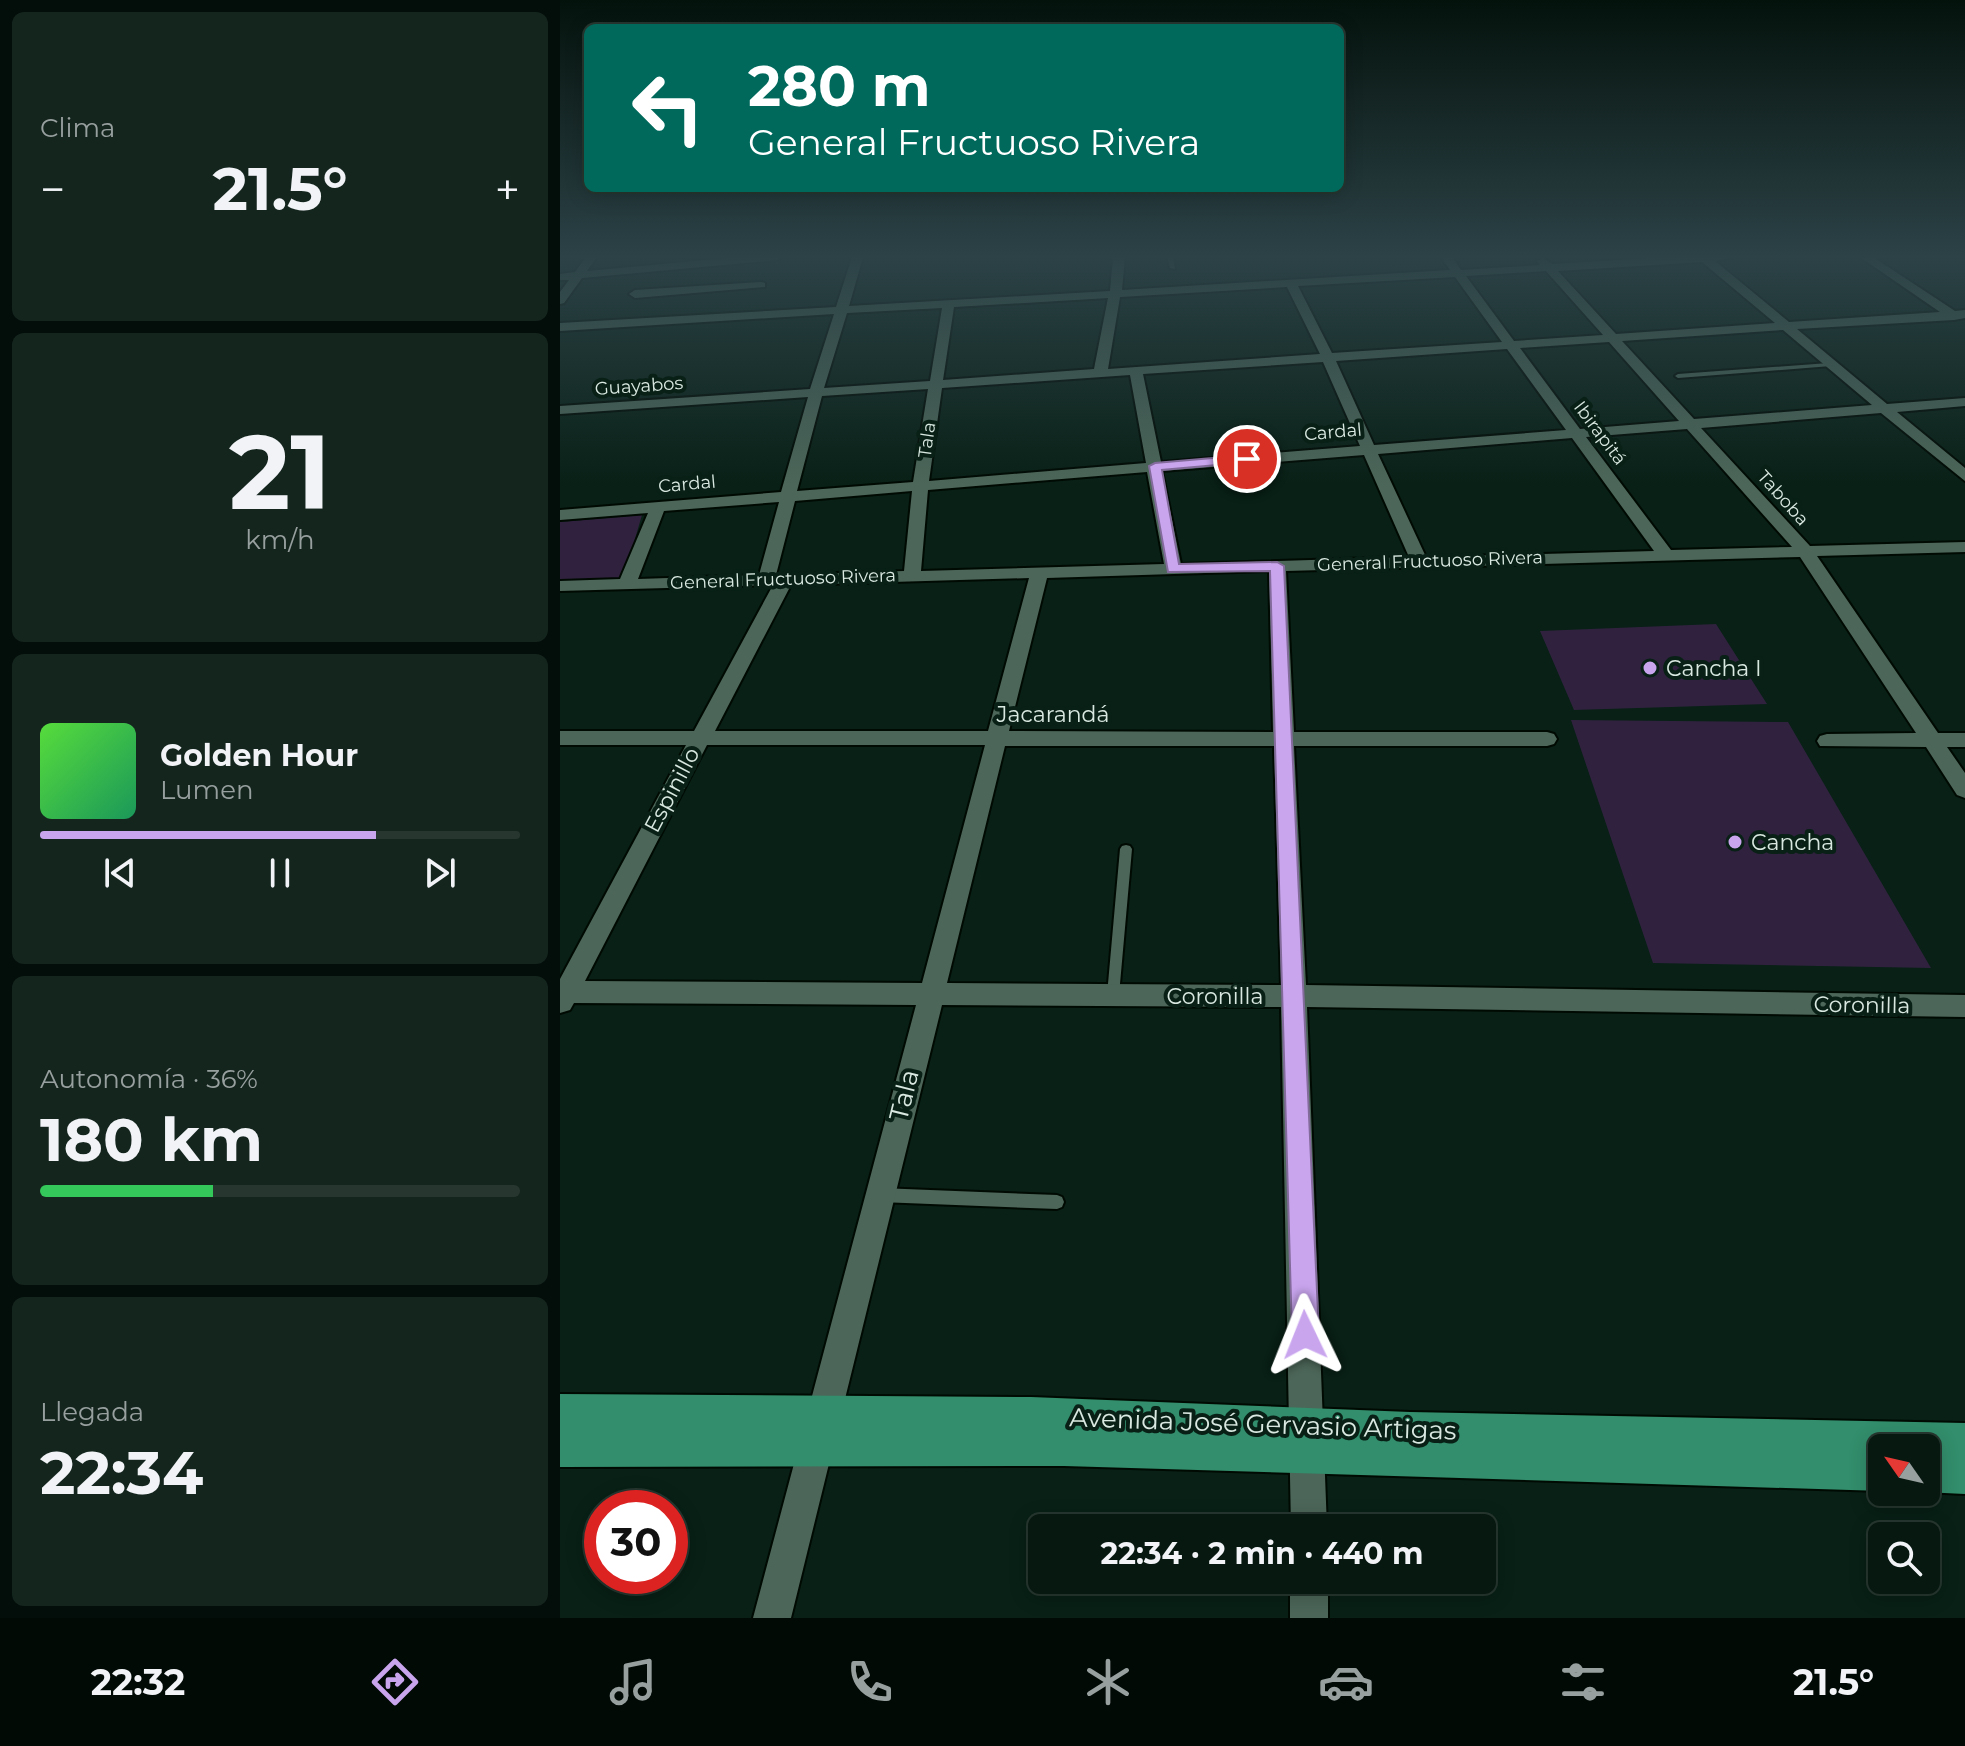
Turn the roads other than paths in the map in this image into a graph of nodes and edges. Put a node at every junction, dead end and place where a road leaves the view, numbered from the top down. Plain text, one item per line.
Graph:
1 (836, 333) edge
2 (944, 333) edge
3 (1105, 333) edge
4 (1315, 333) edge
5 (1500, 333) edge
6 (1605, 333) edge
7 (1680, 333) edge
8 (1792, 333) edge
9 (1609, 337) junction
10 (1508, 343) junction
11 (1327, 356) junction
12 (1829, 365) junction
13 (1136, 370) junction
14 (1101, 372) junction
15 (1678, 376) dead end
16 (936, 384) junction
17 (816, 392) junction
18 (1965, 402) edge
19 (1881, 409) junction
20 (560, 410) edge
21 (1689, 424) junction
22 (1579, 433) junction
23 (1370, 449) junction
24 (1155, 466) junction
25 (1965, 476) edge
26 (920, 487) junction
27 (786, 496) junction
28 (658, 507) junction
29 (560, 515) edge
30 (1965, 547) edge
31 (1805, 551) junction
32 (1666, 555) junction
33 (1419, 561) junction
34 (1277, 566) junction
35 (1173, 569) junction
36 (1039, 573) junction
37 (912, 575) junction
38 (775, 579) junction
39 (627, 584) junction
40 (560, 586) edge
41 (560, 738) edge
42 (998, 738) junction
43 (699, 739) junction
44 (1283, 739) junction
45 (1547, 739) dead end
46 (1932, 740) junction
47 (1965, 740) edge
48 (1827, 741) dead end
49 (1965, 790) edge
50 (1126, 849) dead end
51 (930, 993) junction
52 (1113, 995) junction
53 (562, 996) edge
54 (1294, 996) junction
55 (1965, 1006) edge
56 (879, 1195) junction
57 (1057, 1202) dead end
58 (560, 1413) edge
59 (818, 1430) junction
60 (1309, 1442) junction
61 (1965, 1442) edge
62 (560, 1448) edge
63 (1868, 1471) edge
64 (1940, 1474) edge
65 (1965, 1475) edge
66 (1309, 1514) edge
67 (1309, 1594) edge
68 (772, 1618) edge
69 (1309, 1618) edge

1 - 17 street, Espinillo
2 - 16 street, Tala
3 - 14 street
4 - 11 street
5 - 10 street, Ibirapitá
6 - 9 street, Taboba
7 - 9 street, Guayabos
8 - 12 street
9 - 10 street, Guayabos
9 - 21 street, Taboba
10 - 11 street, Guayabos
10 - 22 street, Ibirapitá
11 - 13 street, Guayabos
11 - 23 street
12 - 15 lane
12 - 19 street
13 - 14 street, Guayabos
13 - 24 street
14 - 16 street, Guayabos
16 - 17 street, Guayabos
16 - 26 street, Tala
17 - 20 street, Guayabos
17 - 27 street, Espinillo
18 - 19 street, Cardal
19 - 21 street, Cardal
19 - 25 street
21 - 22 street, Cardal
21 - 31 street, Taboba
22 - 23 street, Cardal
22 - 32 street, Ibirapitá
23 - 24 street, Cardal
23 - 33 street
24 - 26 street, Cardal
24 - 35 street
26 - 27 street, Cardal
26 - 37 street, Tala
27 - 28 street, Cardal
27 - 38 street, Espinillo
28 - 29 street, Cardal
28 - 39 street
30 - 31 street, General Fructuoso Rivera
31 - 32 street, General Fructuoso Rivera
31 - 46 street, Taboba
32 - 33 street, General Fructuoso Rivera
33 - 34 street, General Fructuoso Rivera
34 - 35 street, General Fructuoso Rivera
34 - 44 street
35 - 36 street, General Fructuoso Rivera
36 - 37 street, General Fructuoso Rivera
36 - 42 street, Tala
37 - 38 street, General Fructuoso Rivera
38 - 39 street, General Fructuoso Rivera
38 - 43 street, Espinillo
39 - 40 street, General Fructuoso Rivera
41 - 43 street, Jacarandá
42 - 43 street, Jacarandá
42 - 44 street, Jacarandá
42 - 51 street, Tala
43 - 53 street, Espinillo
44 - 45 street, Jacarandá
44 - 54 street
46 - 47 street
46 - 48 street
46 - 49 street, Taboba
50 - 52 lane
51 - 52 street, Coronilla
51 - 53 street, Coronilla
51 - 56 street, Tala
52 - 54 street, Coronilla
54 - 55 street, Coronilla
54 - 60 street
56 - 57 lane
56 - 59 street, Tala
58 - 59 main road, Avenida José Gervasio Artigas
59 - 60 main road, Avenida José Gervasio Artigas
59 - 62 main road, Avenida José Gervasio Artigas
59 - 68 street, Tala
60 - 61 main road, Avenida José Gervasio Artigas
60 - 63 main road, Avenida José Gervasio Artigas
60 - 66 street
64 - 65 main road
67 - 69 street

